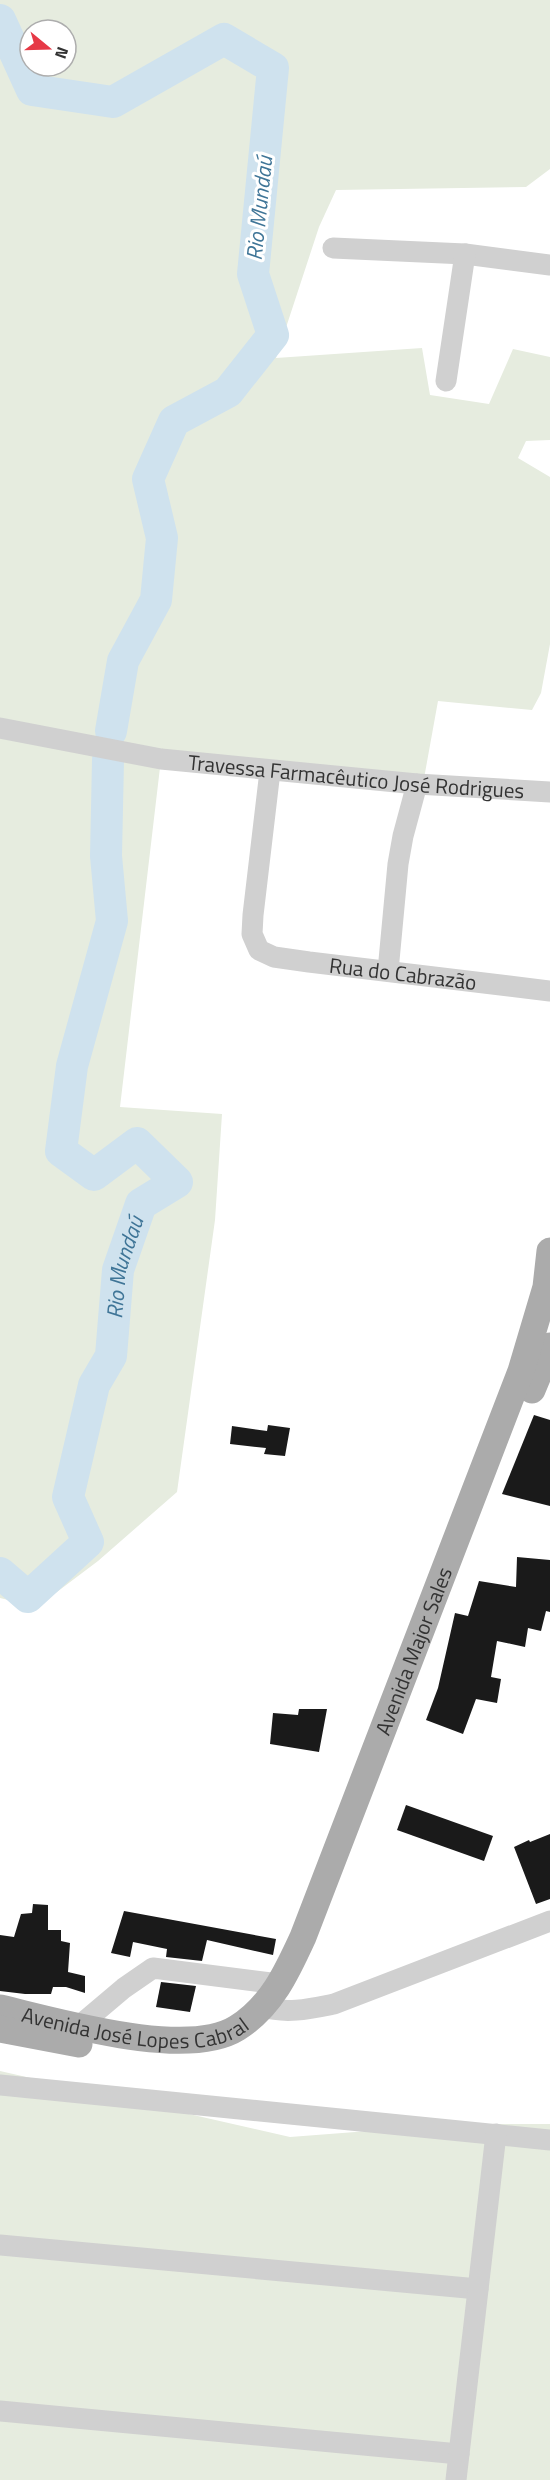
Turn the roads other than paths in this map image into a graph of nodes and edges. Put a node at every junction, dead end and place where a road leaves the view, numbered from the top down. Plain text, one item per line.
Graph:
1 (333, 248) dead end
2 (465, 254) junction
3 (550, 265) edge
4 (446, 381) dead end
5 (0, 728) edge
6 (270, 771) junction
7 (417, 784) junction
8 (550, 792) edge
9 (388, 970) junction
10 (550, 991) edge
11 (550, 1251) edge
12 (548, 1287) edge
13 (550, 1346) edge
14 (479, 1505) junction
15 (550, 1921) edge
16 (279, 1984) junction
17 (0, 2008) edge
18 (271, 2009) junction
19 (0, 2028) edge
20 (78, 2035) junction
21 (0, 2085) edge
22 (496, 2134) junction
23 (550, 2140) edge
24 (0, 2245) edge
25 (478, 2289) junction
26 (0, 2411) edge
27 (459, 2454) junction
28 (456, 2480) edge

1 - 2 street
2 - 3 street
2 - 4 street
5 - 6 street, Travessa Farmacêutico José Rodrigues
6 - 7 street, Travessa Farmacêutico José Rodrigues
6 - 9 street, Rua do Cabrazão
7 - 8 street, Travessa Farmacêutico José Rodrigues
7 - 9 street
9 - 10 street, Rua do Cabrazão
11 - 12 main road, Avenida Major Sales
12 - 14 main road, Avenida Major Sales
13 - 14 main road, Avenida Major Sales
14 - 16 main road, Avenida Major Sales
14 - 18 main road, Avenida Major Sales
15 - 18 street
16 - 18 main road, Avenida Major Sales
16 - 20 street
17 - 20 main road, Avenida José Lopes Cabral
18 - 20 main road, Avenida José Lopes Cabral
19 - 20 main road, Avenida José Lopes Cabral
21 - 22 street
22 - 23 street
22 - 25 street
24 - 25 street
25 - 27 street
26 - 27 street
27 - 28 street

